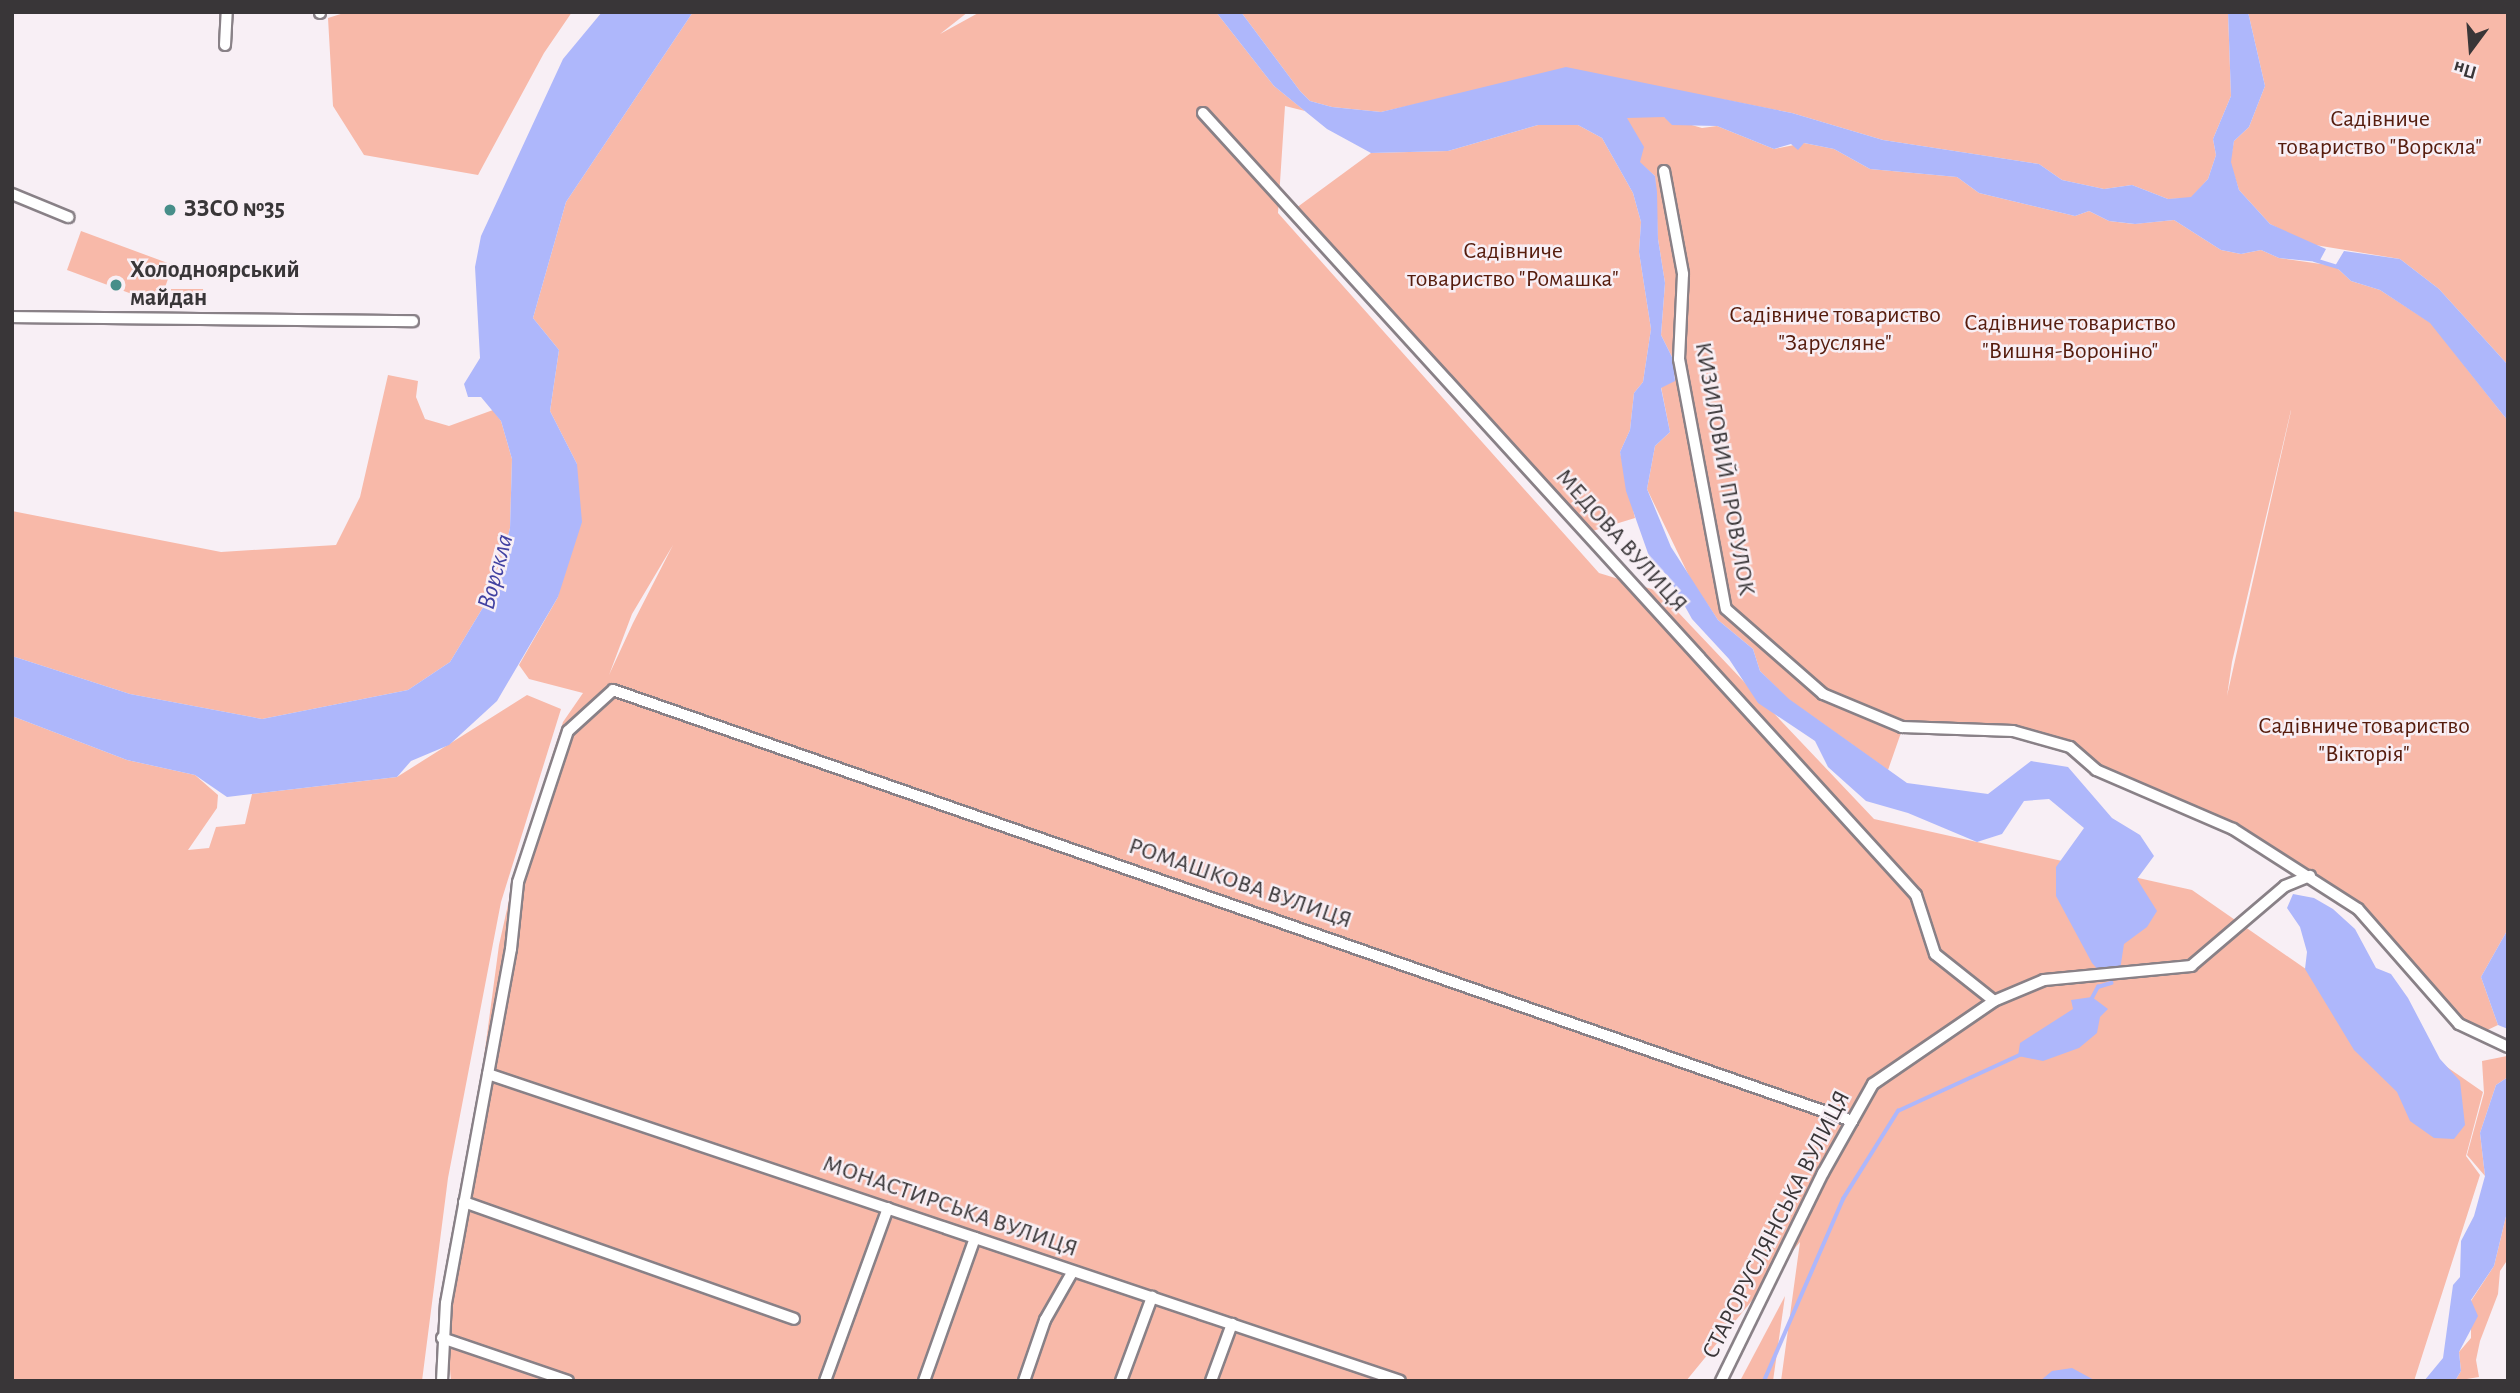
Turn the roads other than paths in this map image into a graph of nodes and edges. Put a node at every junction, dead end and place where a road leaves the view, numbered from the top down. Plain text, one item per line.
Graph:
1 (227, 12) edge
2 (225, 45) dead end
3 (1203, 113) dead end
4 (1664, 171) dead end
5 (12, 194) edge
6 (68, 217) dead end
7 (12, 317) edge
8 (413, 321) dead end
9 (2310, 876) junction
10 (1994, 1001) junction
11 (2508, 1047) edge
12 (488, 1074) junction
13 (1852, 1121) junction
14 (464, 1202) junction
15 (888, 1208) junction
16 (975, 1238) junction
17 (1073, 1271) junction
18 (1152, 1297) junction
19 (794, 1319) dead end
20 (1232, 1324) junction
21 (442, 1338) junction
22 (442, 1381) edge
23 (568, 1381) edge
24 (825, 1381) edge
25 (924, 1381) edge
26 (1024, 1381) edge
27 (1121, 1381) edge
28 (1211, 1381) edge
29 (1399, 1381) edge
30 (1721, 1381) edge

1 - 2 street
3 - 10 street, МЕДОВА ВУЛИЦЯ
4 - 9 street, КИЗИЛОВИЙ ПРОВУЛОК
5 - 6 street
7 - 8 street
9 - 10 street, СТАРОРУСЛЯНСЬКА ВУЛИЦЯ
9 - 11 street, КИЗИЛОВИЙ ПРОВУЛОК
10 - 13 street, СТАРОРУСЛЯНСЬКА ВУЛИЦЯ
12 - 13 street, РОМАШКОВА ВУЛИЦЯ
12 - 14 street
12 - 15 street, МОНАСТИРСЬКА ВУЛИЦЯ
13 - 30 street, СТАРОРУСЛЯНСЬКА ВУЛИЦЯ
14 - 19 street
14 - 21 street
15 - 16 street, МОНАСТИРСЬКА ВУЛИЦЯ
15 - 24 street
16 - 17 street, МОНАСТИРСЬКА ВУЛИЦЯ
16 - 25 street
17 - 18 street, МОНАСТИРСЬКА ВУЛИЦЯ
17 - 26 street
18 - 20 street, МОНАСТИРСЬКА ВУЛИЦЯ
18 - 27 street
20 - 28 street
20 - 29 street, МОНАСТИРСЬКА ВУЛИЦЯ
21 - 22 street
21 - 23 street

